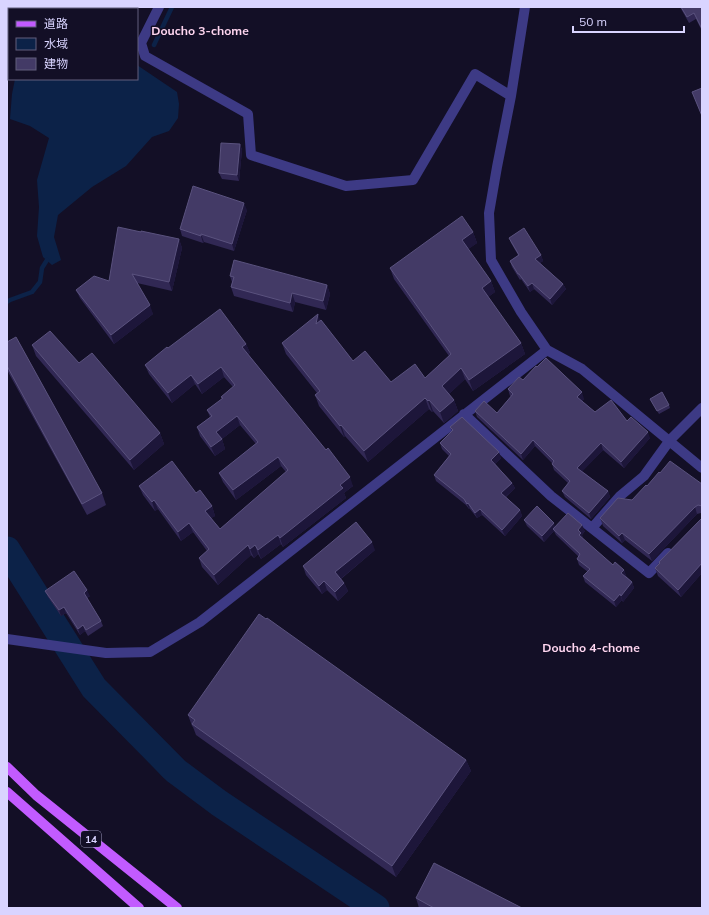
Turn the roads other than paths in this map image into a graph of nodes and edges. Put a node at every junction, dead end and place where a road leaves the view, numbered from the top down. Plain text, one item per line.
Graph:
1 (159, 7) edge
2 (525, 7) edge
3 (511, 96) junction
4 (547, 350) junction
5 (702, 408) edge
6 (464, 414) junction
7 (670, 440) junction
8 (702, 468) edge
9 (592, 528) junction
10 (676, 546) edge
11 (7, 639) edge
12 (7, 767) edge
13 (7, 792) edge
14 (139, 908) edge
15 (177, 908) edge

1 - 3 street
2 - 3 street
3 - 4 street
4 - 6 street
4 - 7 street
5 - 7 street
6 - 9 street
6 - 11 street
7 - 8 street
7 - 9 street
9 - 10 street
12 - 15 main road, 14
13 - 14 main road, 14

